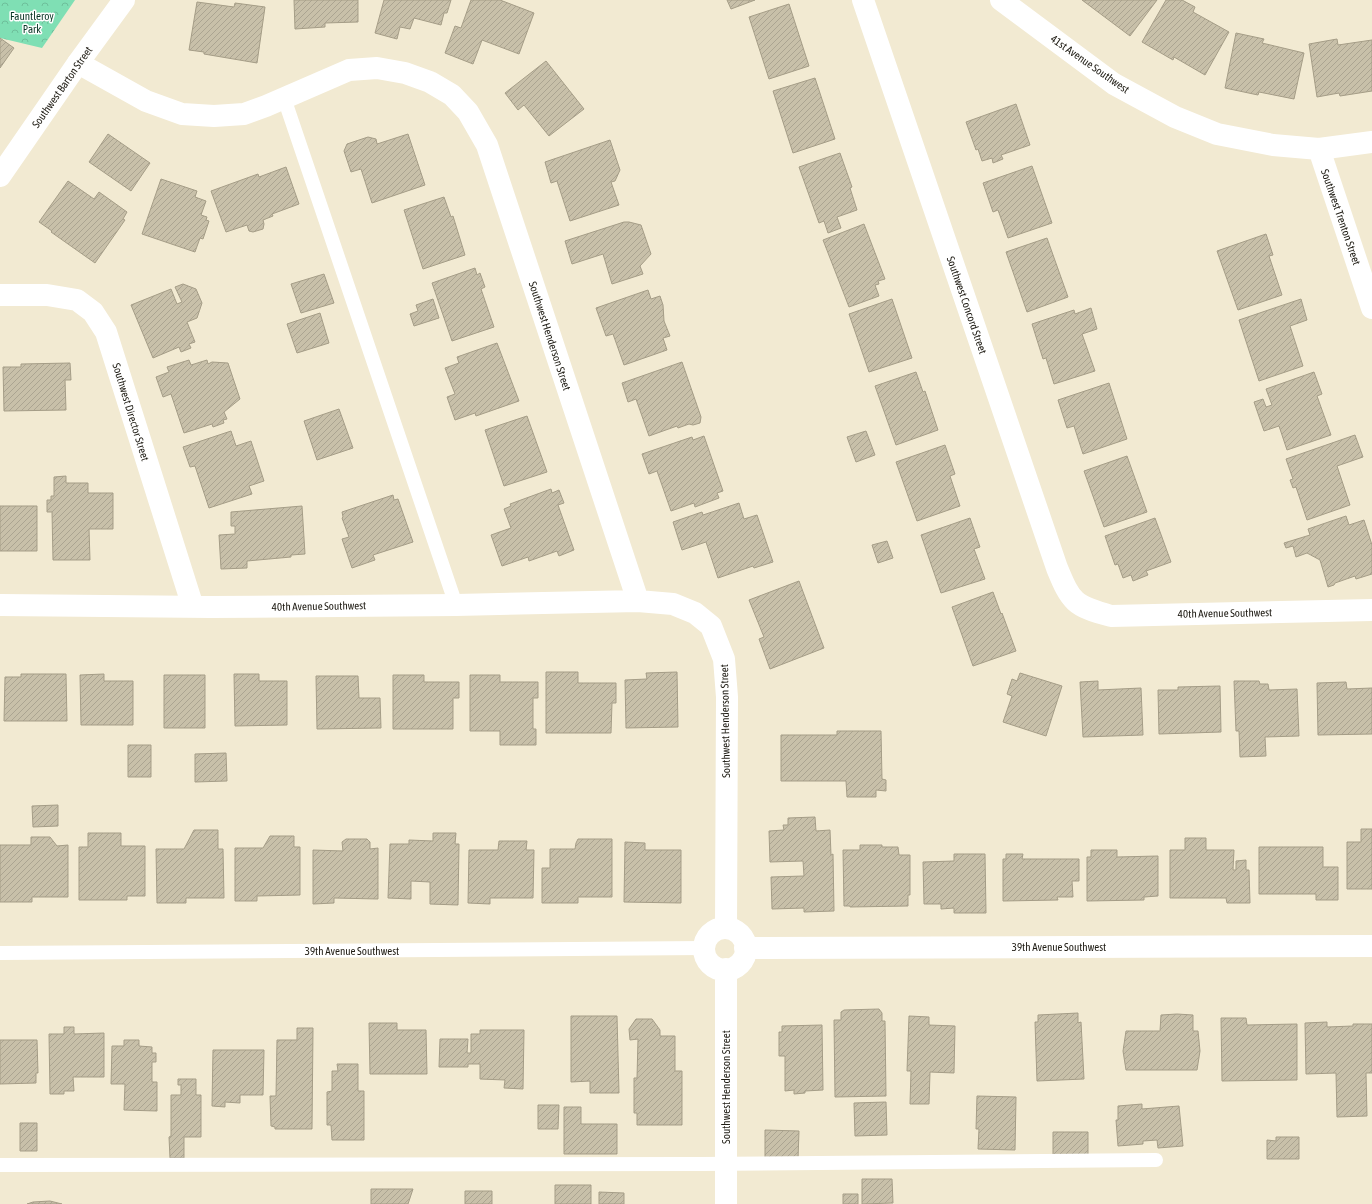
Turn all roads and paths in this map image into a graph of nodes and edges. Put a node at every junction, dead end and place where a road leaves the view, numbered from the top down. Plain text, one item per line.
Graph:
1 (124, 0) edge
2 (863, 0) edge
3 (1001, 0) edge
4 (78, 63) junction
5 (284, 98) junction
6 (1372, 142) edge
7 (1319, 150) junction
8 (0, 176) edge
9 (0, 295) edge
10 (1372, 308) edge
11 (638, 601) junction
12 (0, 605) edge
13 (456, 605) junction
14 (1079, 605) joint
15 (193, 607) junction
16 (1372, 610) edge
17 (726, 928) junction
18 (1372, 946) edge
19 (704, 948) junction
20 (745, 948) junction
21 (0, 953) edge
22 (726, 969) junction
23 (1156, 1160) dead end
24 (726, 1164) junction
25 (0, 1165) edge
26 (726, 1204) edge

1 - 4 street, Southwest Barton Street
2 - 14 street, Southwest Concord Street
3 - 7 street, 41st Avenue Southwest
4 - 5 street, Southwest Henderson Street
4 - 8 street, Southwest Barton Street
5 - 11 street, Southwest Henderson Street
5 - 13 lane
6 - 7 street, 41st Avenue Southwest
7 - 10 street, Southwest Trenton Street
9 - 15 street, Southwest Director Street
11 - 13 street, 40th Avenue Southwest
11 - 17 street, Southwest Henderson Street
12 - 15 street, 40th Avenue Southwest
13 - 15 street, 40th Avenue Southwest
14 - 16 street, 40th Avenue Southwest
17 - 19 street
17 - 20 street
18 - 20 street, 39th Avenue Southwest
19 - 21 lane, 39th Avenue Southwest
19 - 22 street
20 - 22 street
22 - 24 street, Southwest Henderson Street
23 - 24 lane
24 - 25 lane
24 - 26 street, Southwest Henderson Street

